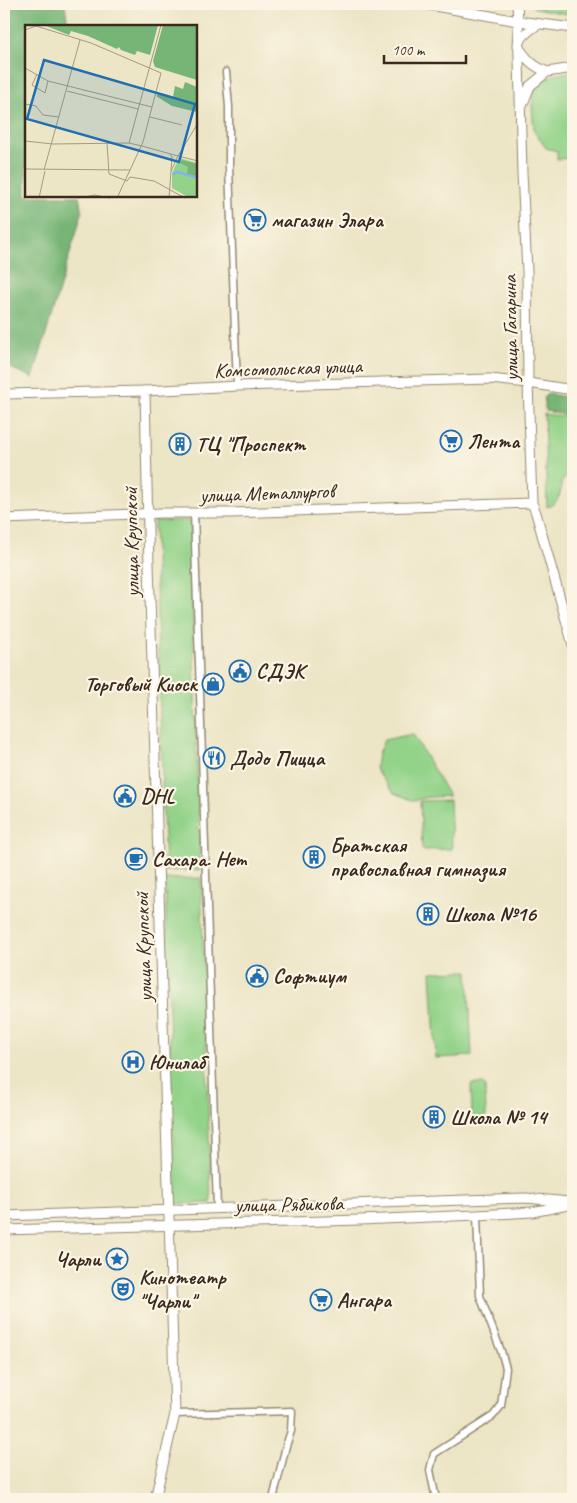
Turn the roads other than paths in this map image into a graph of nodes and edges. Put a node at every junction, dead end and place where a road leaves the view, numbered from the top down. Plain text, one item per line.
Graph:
1 (424, 4) edge
2 (517, 4) edge
3 (518, 20) junction
4 (540, 24) junction
5 (573, 28) edge
6 (518, 45) junction
7 (573, 68) edge
8 (226, 72) dead end
9 (547, 72) junction
10 (521, 111) junction
11 (528, 383) junction
12 (237, 386) junction
13 (573, 390) edge
14 (145, 391) junction
15 (4, 394) edge
16 (532, 503) junction
17 (194, 513) junction
18 (147, 514) junction
19 (4, 519) edge
20 (573, 645) edge
21 (526, 1198) junction
22 (403, 1202) junction
23 (573, 1203) edge
24 (218, 1208) junction
25 (169, 1210) junction
26 (524, 1212) junction
27 (477, 1215) junction
28 (4, 1216) edge
29 (404, 1218) junction
30 (169, 1225) junction
31 (4, 1230) edge
32 (175, 1414) junction
33 (155, 1499) edge
34 (273, 1499) edge
35 (436, 1499) edge

1 - 3 street
2 - 3 street, улица Гагарина
3 - 4 street
3 - 6 street, улица Гагарина
4 - 5 street
4 - 6 street
6 - 9 street
6 - 10 street, улица Гагарина
7 - 9 street
8 - 12 street
9 - 10 street
10 - 11 street, улица Гагарина
11 - 12 street, Комсомольская улица
11 - 13 street, Комсомольская улица
11 - 16 street, улица Гагарина
12 - 14 street, Комсомольская улица
14 - 15 street, Комсомольская улица
14 - 18 street, улица Крупской
16 - 17 street, улица Металлургов
16 - 20 street, улица Гагарина
17 - 18 street, улица Металлургов
17 - 24 street
18 - 19 street, улица Металлургов
18 - 25 street, улица Крупской
21 - 22 street, улица Рябикова
21 - 23 street, улица Рябикова
21 - 26 street
22 - 24 street, улица Рябикова
22 - 29 street
23 - 26 street, улица Рябикова
24 - 25 street, улица Рябикова
25 - 28 street, улица Рябикова
25 - 30 street, улица Крупской
26 - 27 street, улица Рябикова
27 - 29 street, улица Рябикова
27 - 35 street
29 - 30 street, улица Рябикова
30 - 31 street, улица Рябикова
30 - 32 street, улица Крупской
32 - 33 street, улица Крупской
32 - 34 street

